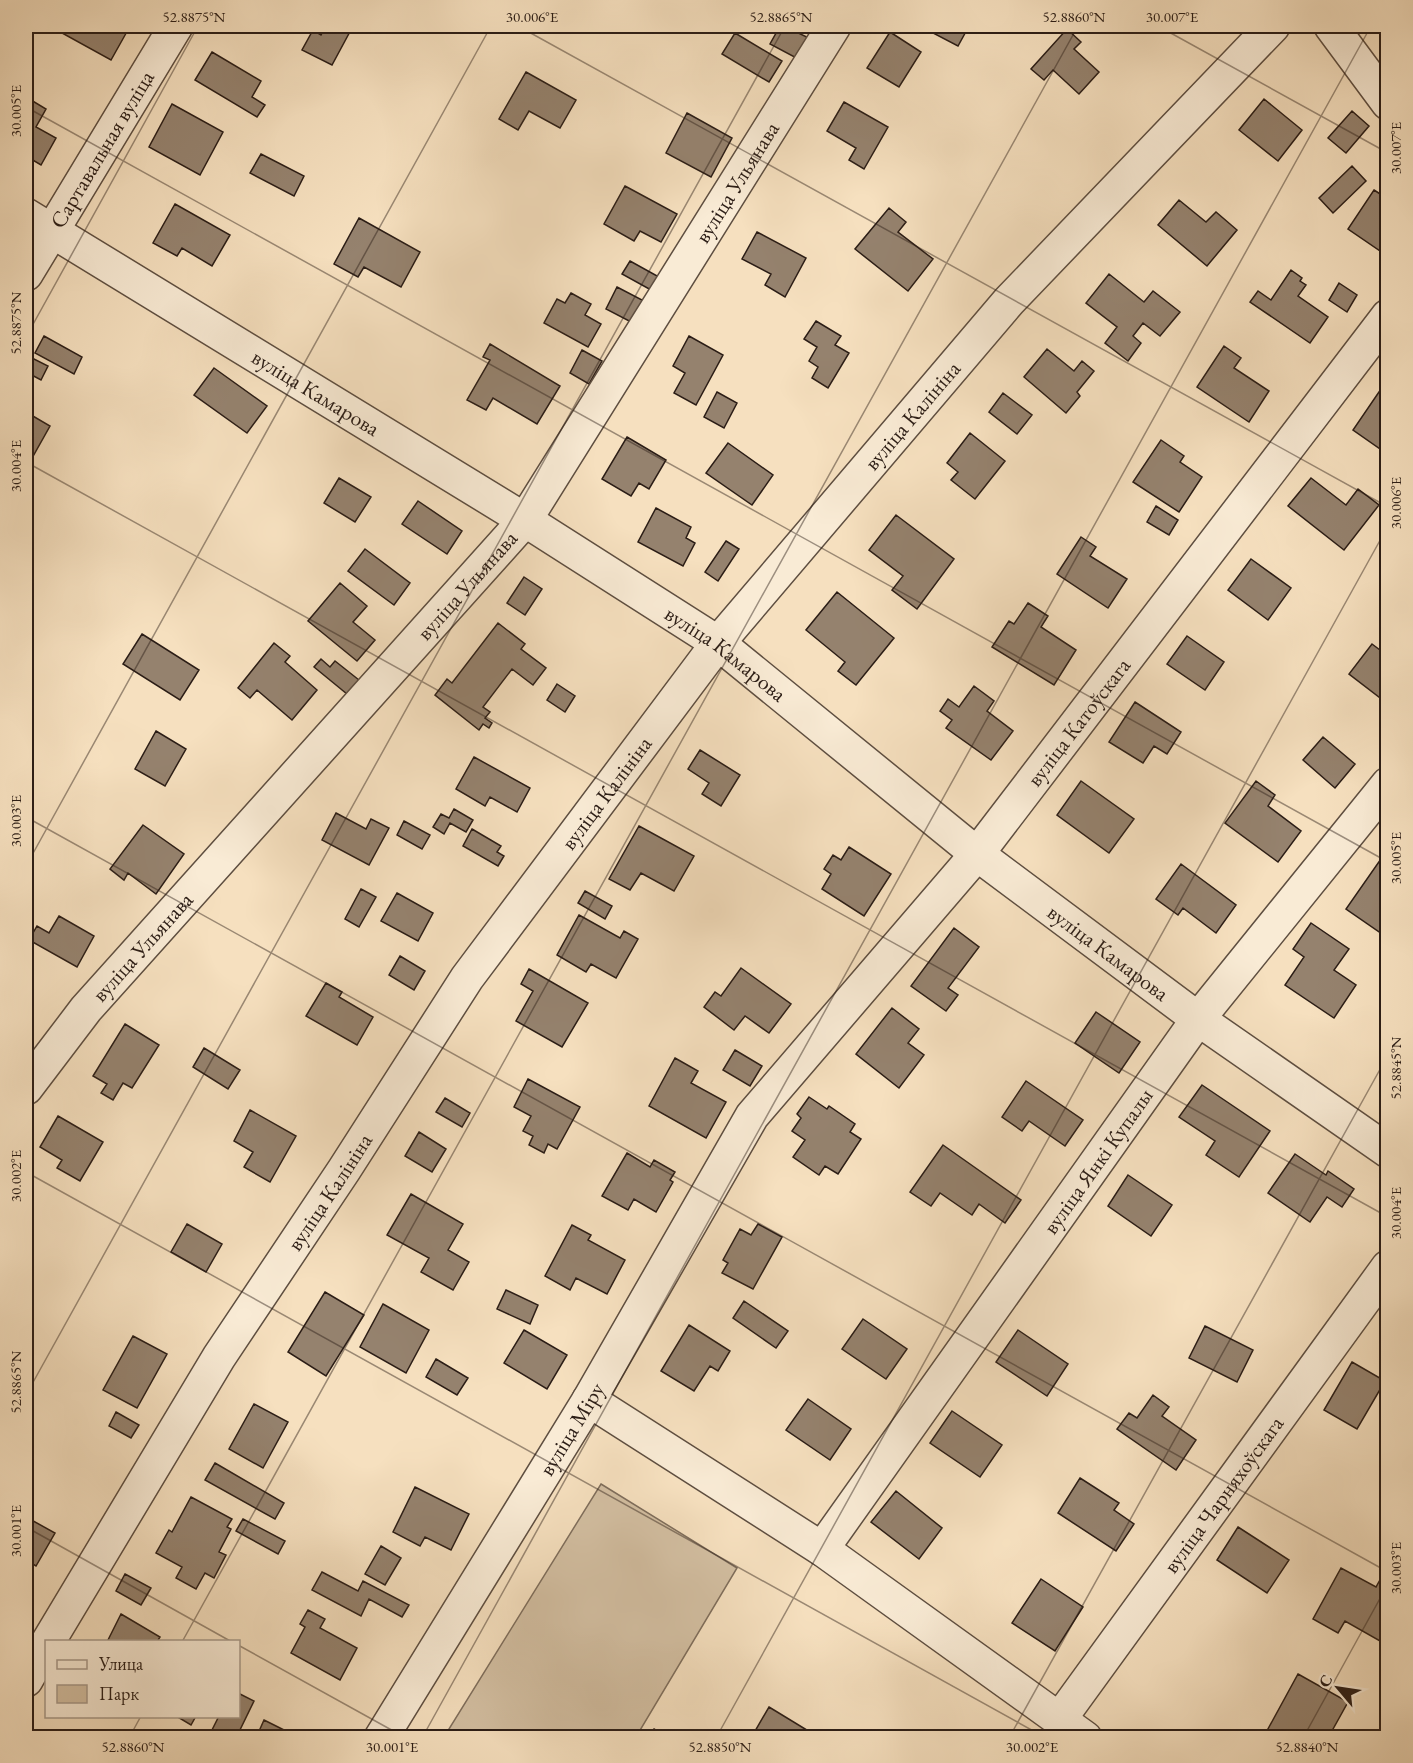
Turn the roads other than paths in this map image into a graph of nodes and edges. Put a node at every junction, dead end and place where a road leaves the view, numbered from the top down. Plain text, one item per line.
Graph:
1 (176, 26) edge
2 (834, 26) edge
3 (1273, 26) edge
4 (1331, 26) edge
5 (1388, 102) edge
6 (39, 223) edge
7 (26, 274) edge
8 (1388, 316) edge
9 (525, 520) junction
10 (718, 643) junction
11 (1388, 784) edge
12 (977, 854) junction
13 (1198, 1018) junction
14 (26, 1088) edge
15 (753, 1116) joint
16 (1388, 1151) edge
17 (1388, 1267) edge
18 (589, 1400) junction
19 (822, 1549) junction
20 (49, 1640) edge
21 (45, 1647) edge
22 (26, 1680) edge
23 (1059, 1720) junction
24 (381, 1737) edge
25 (1086, 1737) edge

1 - 6 street, Сартавальная вуліца
2 - 9 street, вуліца Ульянава
3 - 10 street, вуліца Калініна
4 - 5 street
6 - 7 street, Сартавальная вуліца
6 - 9 street, вуліца Камарова
8 - 12 street, вуліца Катоўскага
9 - 10 street, вуліца Камарова
9 - 14 street, вуліца Ульянава
10 - 12 street, вуліца Камарова
10 - 20 street, вуліца Калініна
11 - 13 street, вуліца Янкі Купалы
12 - 13 street, вуліца Камарова
12 - 15 street, вуліца Катоўскага
13 - 16 street, вуліца Камарова
13 - 19 street, вуліца Янкі Купалы
15 - 18 street, вуліца Міру
17 - 23 street, вуліца Чарняхоўскага
18 - 19 street
18 - 24 street, вуліца Міру
19 - 23 street
21 - 22 street, вуліца Калініна
23 - 25 street

